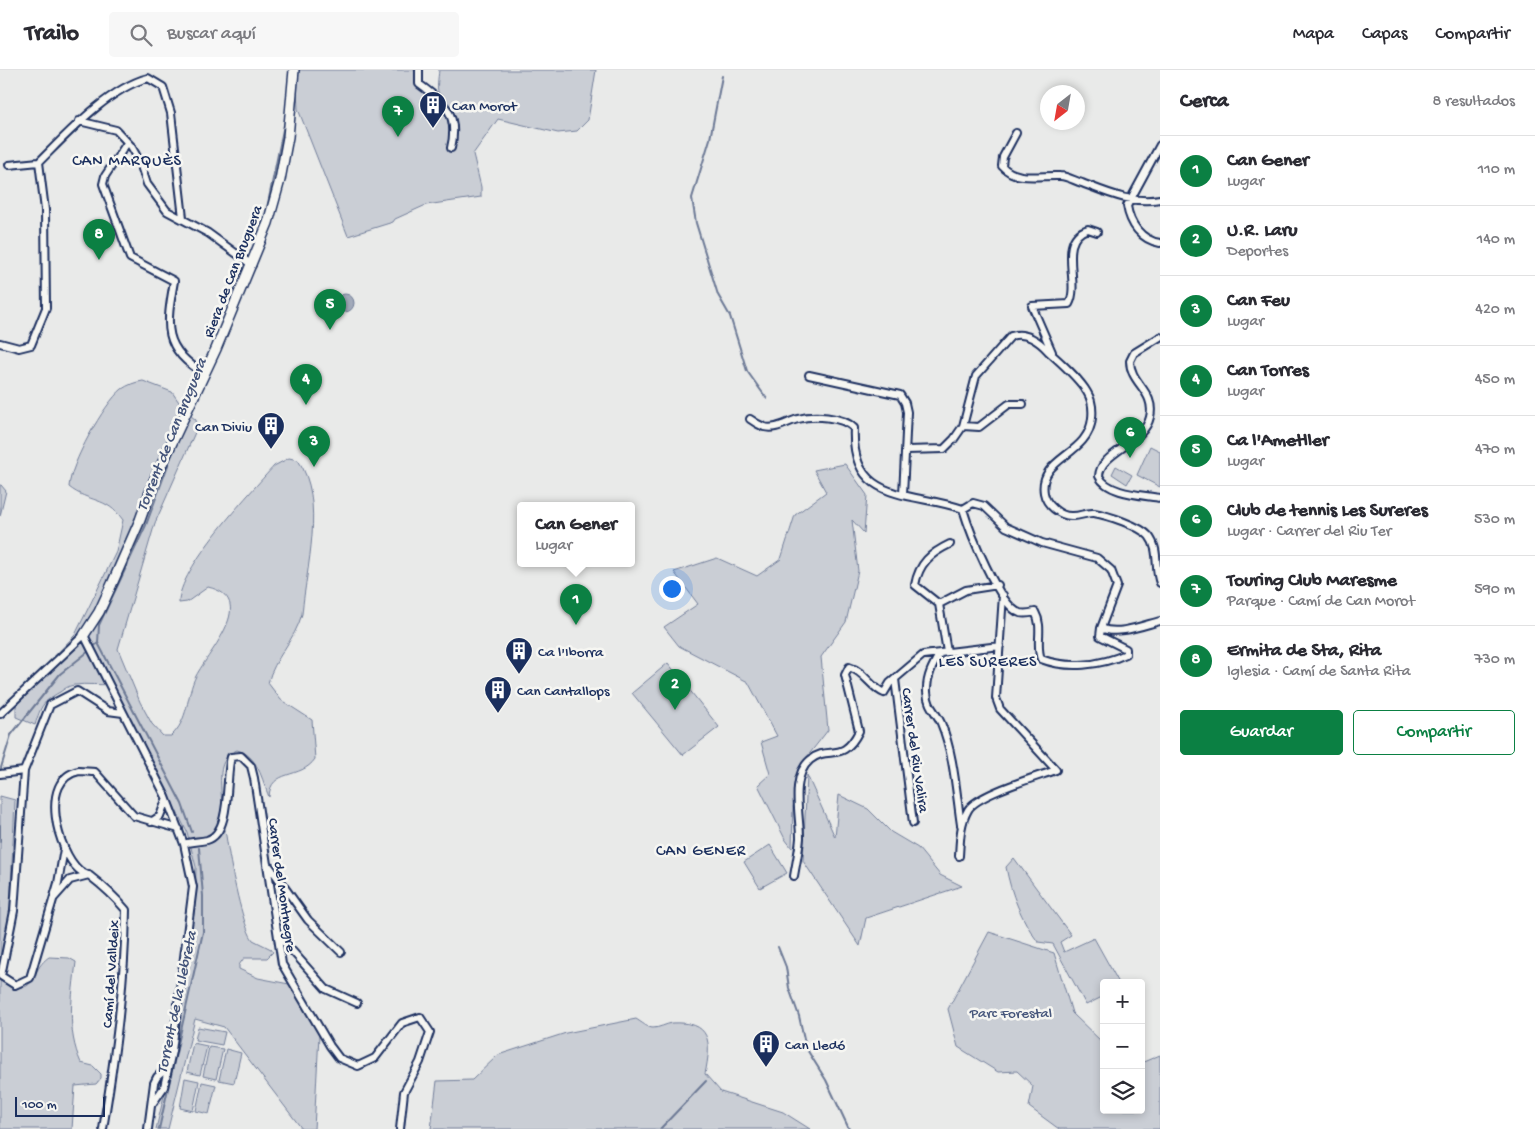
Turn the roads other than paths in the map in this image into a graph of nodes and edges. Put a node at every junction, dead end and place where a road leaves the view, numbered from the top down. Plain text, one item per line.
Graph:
1 (294, 70) edge
2 (419, 70) edge
3 (79, 121) junction
4 (1016, 133) dead end
5 (128, 144) junction
6 (1160, 145) edge
7 (451, 148) dead end
8 (39, 162) junction
9 (9, 164) dead end
10 (1131, 199) junction
11 (1160, 199) edge
12 (183, 218) junction
13 (1097, 232) dead end
14 (1160, 243) edge
15 (252, 265) junction
16 (1160, 337) edge
17 (0, 343) edge
18 (1053, 356) junction
19 (205, 374) junction
20 (810, 375) dead end
21 (1023, 404) dead end
22 (750, 419) dead end
23 (963, 426) junction
24 (906, 450) junction
25 (903, 495) junction
26 (1160, 498) edge
27 (963, 508) junction
28 (950, 544) dead end
29 (1159, 571) edge
30 (1160, 583) edge
31 (998, 586) junction
32 (1003, 595) junction
33 (939, 604) junction
34 (1160, 621) edge
35 (1101, 628) junction
36 (84, 635) junction
37 (1000, 646) junction
38 (943, 652) junction
39 (895, 679) junction
40 (123, 713) junction
41 (0, 714) edge
42 (24, 771) junction
43 (0, 774) edge
44 (166, 797) junction
45 (151, 822) junction
46 (914, 823) dead end
47 (961, 827) junction
48 (179, 829) junction
49 (184, 844) junction
50 (64, 849) junction
51 (959, 856) dead end
52 (269, 866) junction
53 (89, 876) junction
54 (794, 876) dead end
55 (52, 900) junction
56 (278, 935) junction
57 (341, 952) dead end
58 (357, 1003) dead end
59 (168, 1067) junction
60 (153, 1103) junction
61 (103, 1129) edge
62 (148, 1129) edge
63 (400, 1129) edge

1 - 15 street, Riera de Can Bruguera
2 - 7 street
3 - 5 street
3 - 8 street
3 - 12 street
4 - 10 street
5 - 12 street
5 - 19 street
6 - 10 street
8 - 9 street
8 - 17 street
10 - 11 street
10 - 14 street
12 - 15 street
13 - 18 street
15 - 19 street, Riera de Can Bruguera
16 - 26 street
18 - 23 street
18 - 29 street
19 - 36 street, Riera de Can Bruguera
20 - 24 street
21 - 23 street
22 - 25 street
23 - 24 street
24 - 25 street
25 - 27 street
27 - 31 street
27 - 35 street
28 - 33 street
29 - 30 street
31 - 32 street
31 - 33 street
32 - 35 street
32 - 37 street
33 - 38 street
34 - 35 street
36 - 40 street
36 - 41 street
37 - 38 street
37 - 47 street
38 - 39 street
38 - 47 street
39 - 46 street, Carrer del Riu Valira
39 - 54 street
40 - 42 street
40 - 44 street
42 - 43 street
42 - 55 street
44 - 45 street
44 - 48 street
45 - 48 street, Camí del Valldeix
45 - 50 street, Camí del Valldeix
47 - 51 street
48 - 49 street
49 - 52 street, Carrer del Montnegre
49 - 59 street
50 - 53 street, Camí del Valldeix
50 - 55 street
52 - 56 street, Carrer del Montnegre
52 - 57 street
53 - 55 street
53 - 61 street, Camí del Valldeix
56 - 58 street
56 - 63 street, Carrer del Montnegre
59 - 60 street
59 - 60 street
60 - 62 street

